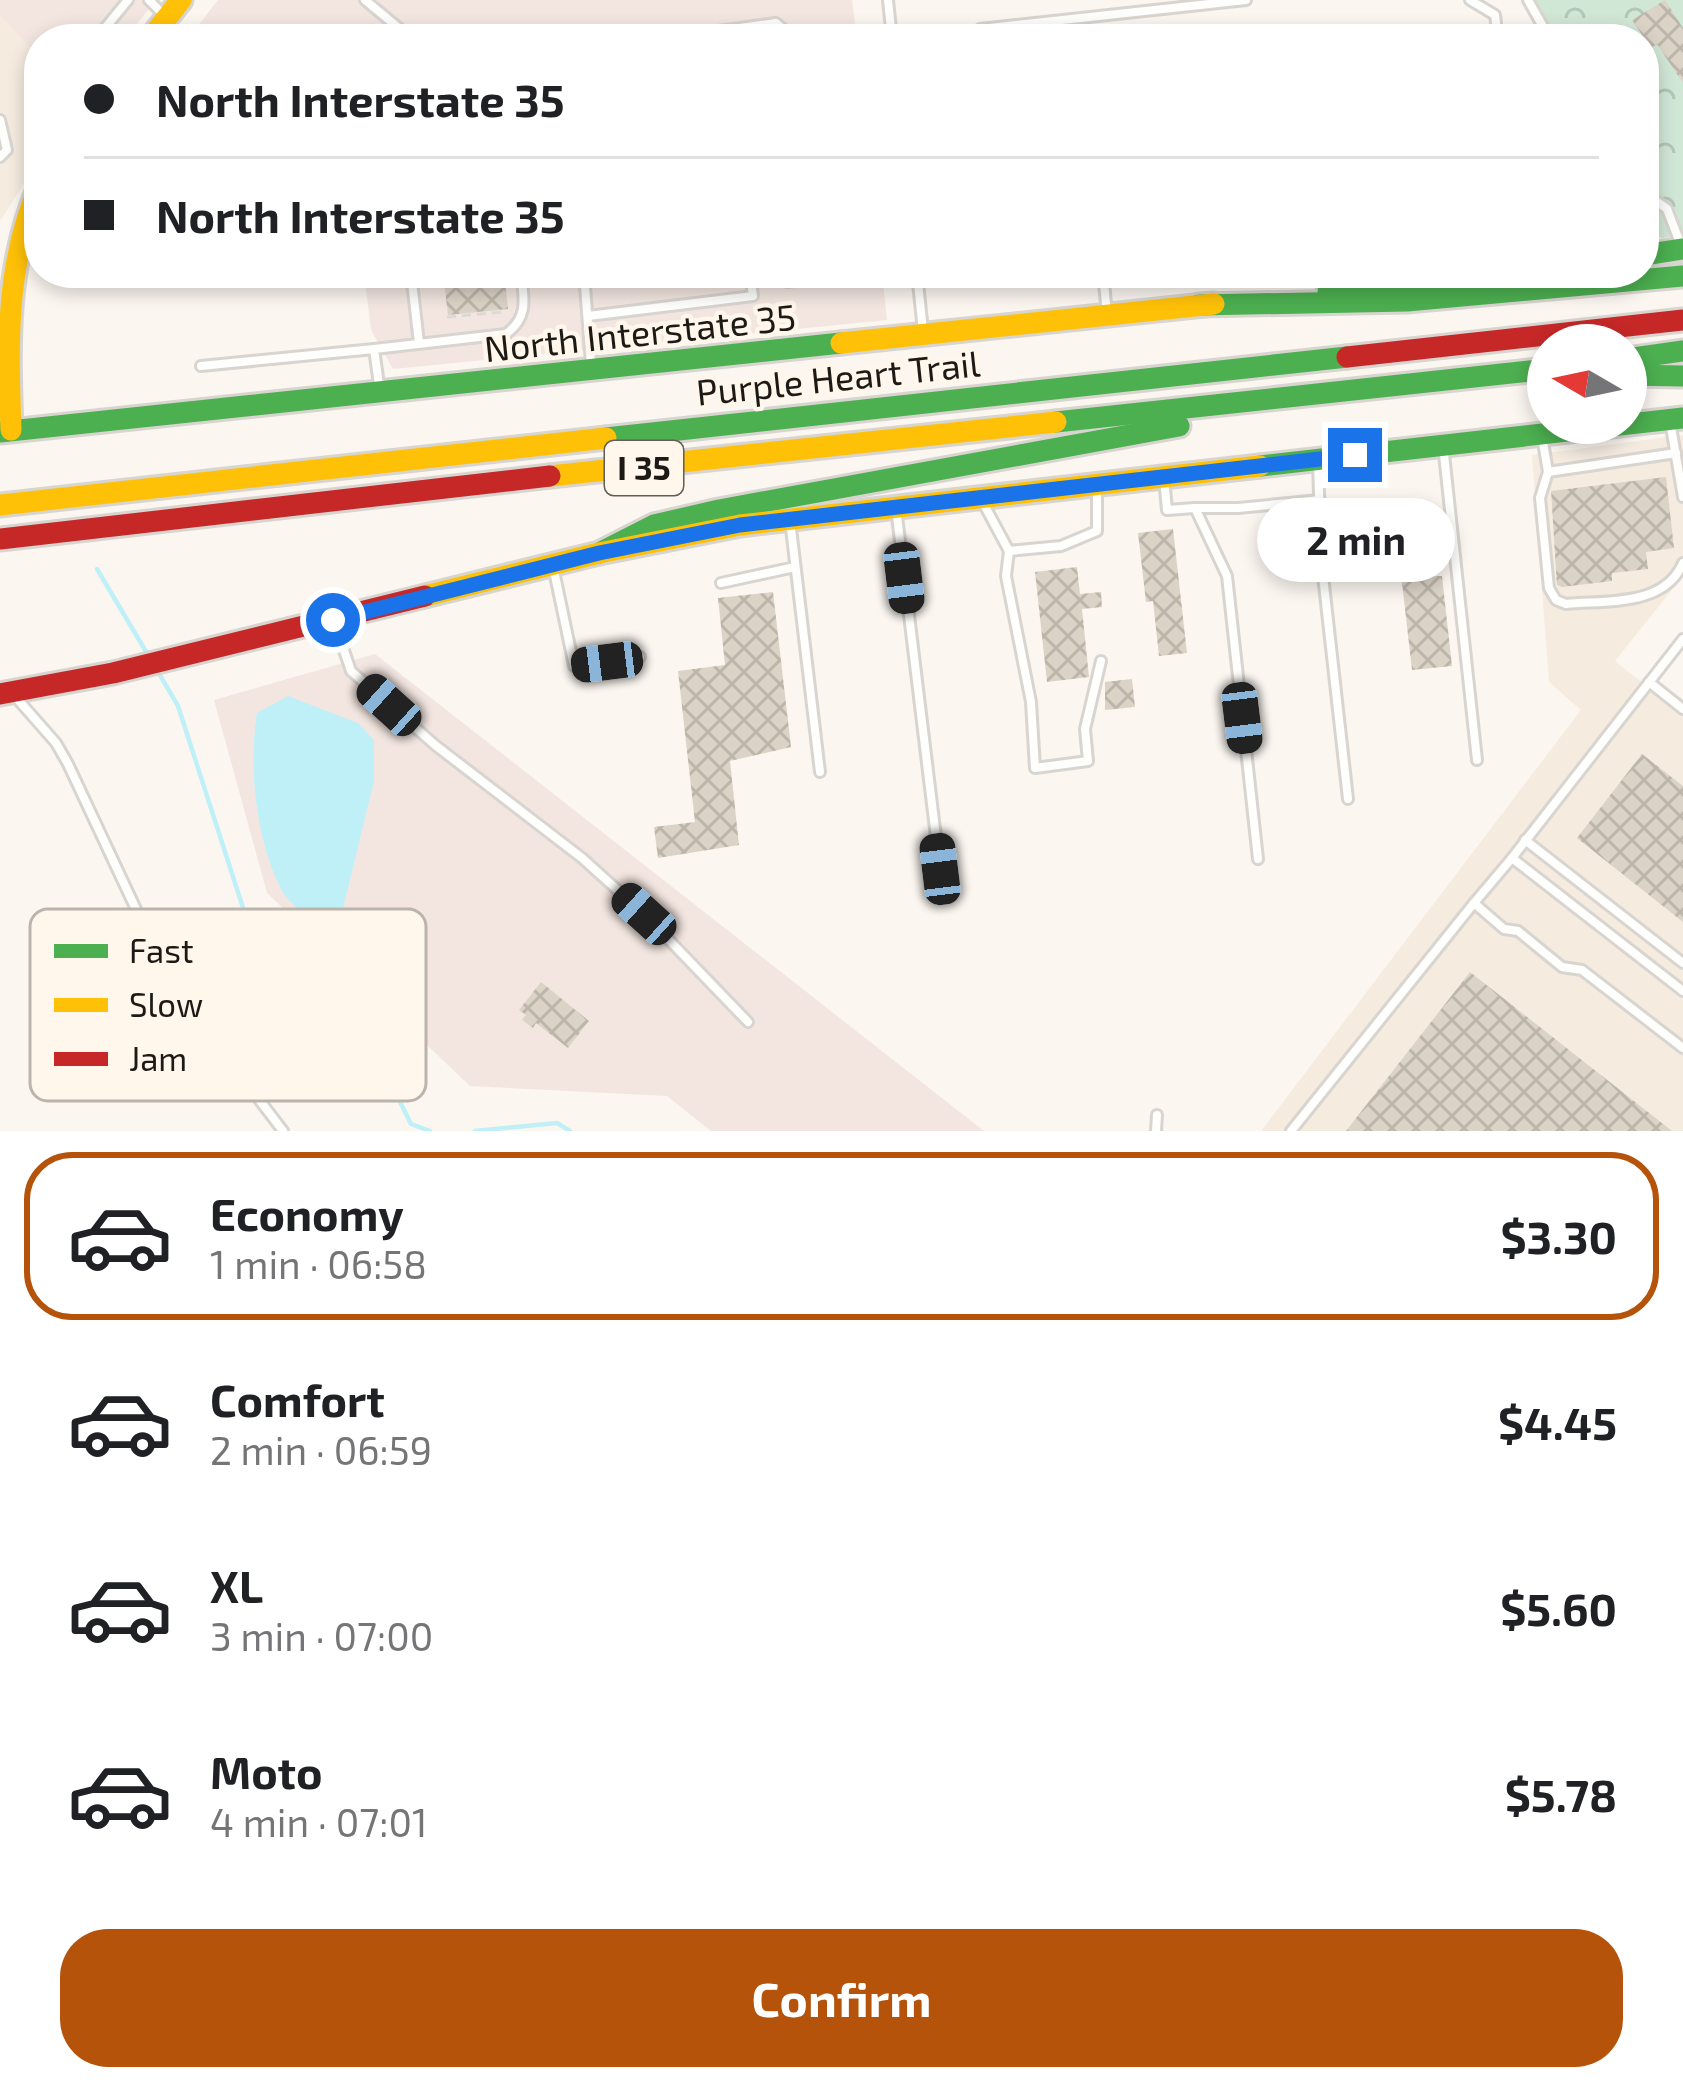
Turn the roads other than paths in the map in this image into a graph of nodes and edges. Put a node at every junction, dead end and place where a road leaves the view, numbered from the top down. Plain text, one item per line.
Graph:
1 (128, 0) edge
2 (149, 0) edge
3 (182, 0) edge
4 (364, 0) edge
5 (1246, 0) edge
6 (1470, 0) edge
7 (167, 18) junction
8 (108, 24) edge
9 (162, 24) edge
10 (394, 24) edge
11 (1026, 24) edge
12 (1496, 24) edge
13 (0, 120) edge
14 (0, 157) edge
15 (1659, 203) edge
16 (24, 218) edge
17 (1683, 249) edge
18 (6, 263) edge
19 (412, 288) edge
20 (522, 288) edge
21 (585, 288) edge
22 (752, 288) edge
23 (918, 288) edge
24 (1105, 288) edge
25 (1357, 288) edge
26 (1551, 288) edge
27 (1199, 305) junction
28 (588, 316) junction
29 (1108, 316) junction
30 (1683, 320) edge
31 (923, 335) junction
32 (419, 343) junction
33 (374, 349) junction
34 (1683, 352) edge
35 (1647, 356) edge
36 (202, 366) dead end
37 (592, 371) junction
38 (1527, 372) edge
39 (1647, 375) edge
40 (1683, 376) edge
41 (380, 393) junction
42 (1288, 396) junction
43 (1677, 419) edge
44 (1647, 422) edge
45 (5, 431) edge
46 (1527, 436) edge
47 (1543, 444) edge
48 (1443, 446) junction
49 (1676, 454) junction
50 (1318, 459) junction
51 (1549, 472) junction
52 (1164, 476) junction
53 (1097, 484) junction
54 (979, 496) junction
55 (1683, 496) edge
56 (1320, 500) junction
57 (0, 505) edge
58 (896, 506) junction
59 (1195, 508) junction
60 (790, 519) junction
61 (0, 539) edge
62 (1009, 550) junction
63 (599, 553) junction
64 (1683, 562) edge
65 (552, 565) junction
66 (796, 567) junction
67 (721, 583) dead end
68 (333, 620) junction
69 (1682, 643) edge
70 (640, 657) dead end
71 (1101, 661) dead end
72 (1649, 682) junction
73 (6, 693) edge
74 (1683, 709) edge
75 (1477, 760) dead end
76 (820, 772) dead end
77 (1348, 799) dead end
78 (1525, 840) junction
79 (1512, 858) junction
80 (1258, 859) dead end
81 (940, 869) dead end
82 (1474, 903) junction
83 (136, 909) edge
84 (1683, 963) edge
85 (1683, 992) edge
86 (748, 1022) dead end
87 (1683, 1048) edge
88 (260, 1101) edge
89 (1157, 1115) dead end
90 (283, 1131) edge
91 (1156, 1131) edge
92 (1291, 1131) edge

1 - 8 lane
2 - 7 lane
3 - 7 main road
4 - 10 lane
5 - 11 lane
6 - 12 lane
7 - 9 main road
13 - 14 lane
15 - 17 lane
16 - 18 main road
18 - 45 main road
19 - 32 lane
20 - 32 lane
21 - 28 lane
22 - 28 lane
23 - 31 lane
24 - 29 lane
25 - 27 main road, North Interstate 35
26 - 27 main road
27 - 29 main road, North Interstate 35
28 - 37 lane
29 - 31 main road, North Interstate 35
30 - 57 main road, Purple Heart Trail / I 35
31 - 37 main road, North Interstate 35
32 - 33 lane
33 - 36 lane
33 - 41 lane
34 - 35 main road
37 - 41 main road, North Interstate 35
38 - 42 main road, Purple Heart Trail / I 35
39 - 40 main road
41 - 45 main road, North Interstate 35
42 - 61 main road, Purple Heart Trail / I 35
42 - 63 main road
43 - 44 main road
43 - 49 lane
46 - 48 main road
47 - 51 lane
48 - 50 main road
48 - 75 lane
49 - 51 lane
49 - 55 lane
50 - 52 main road
50 - 56 lane
51 - 64 lane
52 - 53 main road
52 - 59 lane
53 - 54 main road
53 - 62 lane
54 - 58 main road
54 - 62 lane
56 - 59 lane
56 - 77 lane
58 - 60 main road
58 - 81 lane
59 - 80 lane
60 - 63 main road
60 - 66 lane
62 - 71 lane
63 - 65 main road
65 - 68 main road
65 - 70 lane
66 - 67 lane
66 - 76 lane
68 - 73 main road
68 - 86 lane
69 - 72 lane
72 - 74 lane
72 - 78 lane
73 - 83 lane
78 - 79 lane
78 - 84 lane
79 - 82 lane
79 - 85 lane
82 - 87 lane
82 - 92 lane
88 - 90 lane
89 - 91 lane

